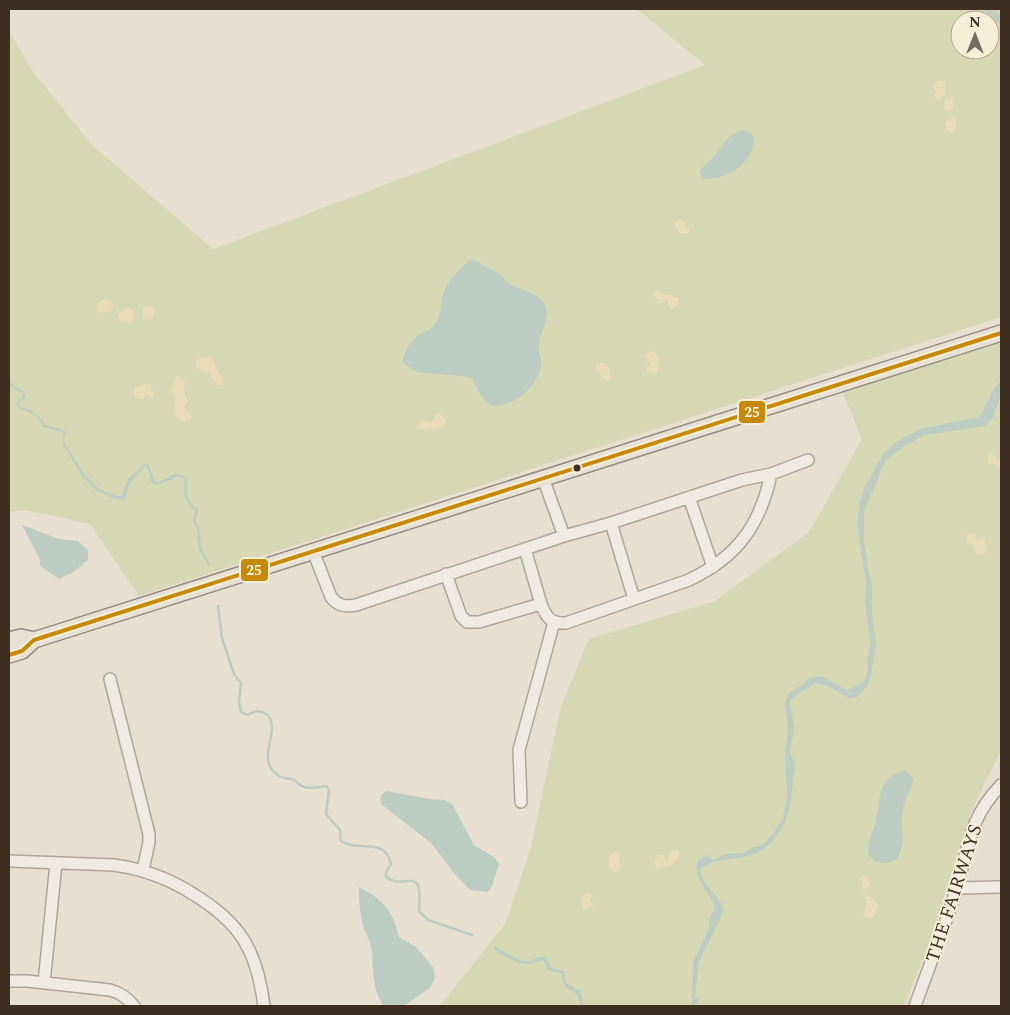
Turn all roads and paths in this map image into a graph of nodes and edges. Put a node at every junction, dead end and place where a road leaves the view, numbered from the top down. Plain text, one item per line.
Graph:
1 (1001, 333) edge
2 (808, 460) dead end
3 (771, 474) junction
4 (542, 478) junction
5 (689, 497) junction
6 (611, 523) junction
7 (564, 536) junction
8 (524, 549) junction
9 (313, 551) junction
10 (713, 567) junction
11 (446, 574) junction
12 (634, 599) junction
13 (541, 604) junction
14 (554, 622) junction
15 (9, 640) edge
16 (34, 640) junction
17 (9, 655) edge
18 (110, 679) dead end
19 (1001, 785) edge
20 (521, 802) dead end
21 (9, 861) edge
22 (56, 863) junction
23 (143, 870) junction
24 (1001, 887) edge
25 (957, 888) junction
26 (9, 974) edge
27 (9, 981) edge
28 (27, 981) junction
29 (44, 983) junction
30 (134, 1006) edge
31 (264, 1006) edge
32 (915, 1006) edge

1 - 4 main road
2 - 3 street
3 - 5 street
3 - 10 street
4 - 7 street
4 - 9 main road
5 - 6 street
5 - 10 street
6 - 7 street
6 - 12 street
7 - 8 street
8 - 11 street
8 - 13 street
9 - 11 street
9 - 16 main road
10 - 12 street
11 - 13 street
12 - 14 street
13 - 14 street
14 - 20 street
15 - 16 main road
16 - 17 main road
18 - 23 street
19 - 25 street, THE FAIRWAYS
21 - 22 street
22 - 23 street
22 - 29 street
23 - 31 street
24 - 25 street
25 - 32 street, THE FAIRWAYS
26 - 28 street
27 - 28 street
28 - 29 street
29 - 30 street

